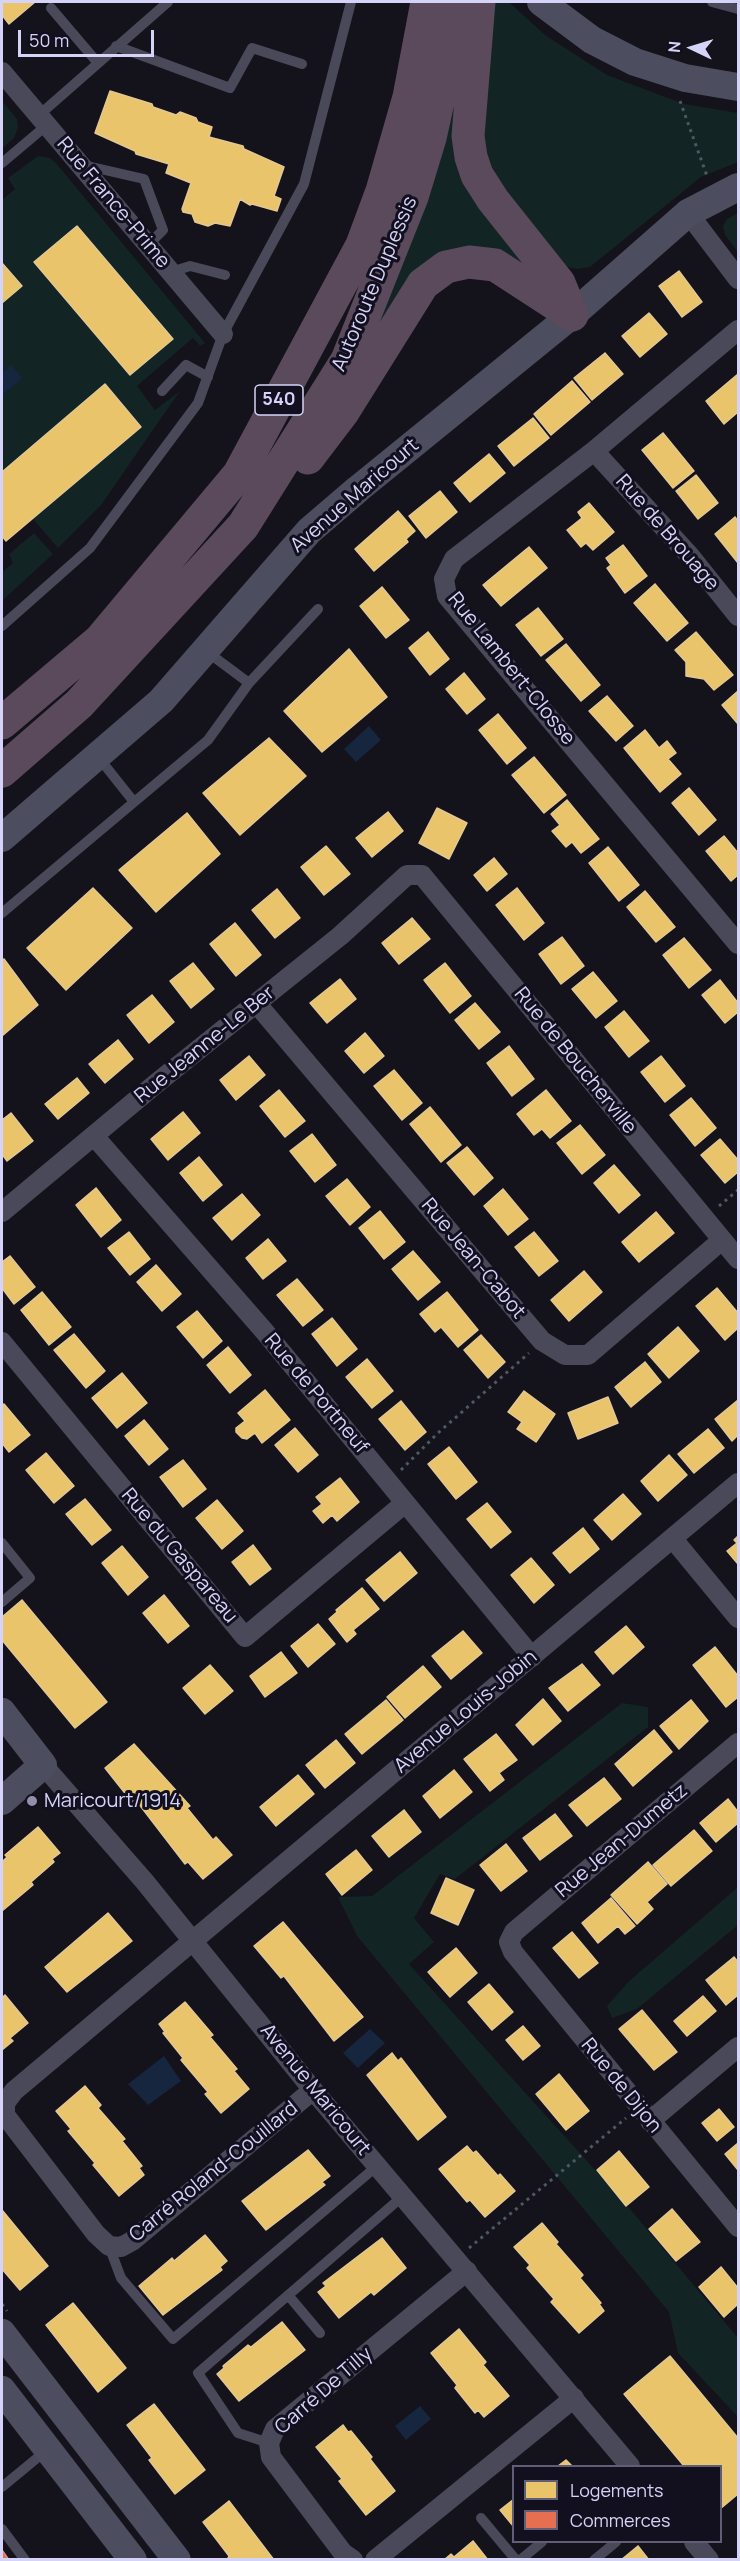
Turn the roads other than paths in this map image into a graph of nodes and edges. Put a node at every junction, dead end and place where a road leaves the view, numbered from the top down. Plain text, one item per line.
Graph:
1 (168, 2) edge
2 (351, 2) edge
3 (427, 2) edge
4 (541, 2) edge
5 (712, 2) edge
6 (472, 3) edge
7 (51, 8) dead end
8 (738, 9) edge
9 (116, 46) junction
10 (97, 62) junction
11 (302, 64) dead end
12 (2, 72) edge
13 (738, 87) edge
14 (42, 120) junction
15 (2, 163) edge
16 (80, 165) junction
17 (738, 187) edge
18 (688, 213) junction
19 (148, 245) junction
20 (171, 272) junction
21 (225, 275) dead end
22 (738, 279) edge
23 (573, 315) junction
24 (738, 330) edge
25 (224, 334) junction
26 (208, 377) junction
27 (162, 391) dead end
28 (594, 451) junction
29 (318, 609) dead end
30 (738, 616) edge
31 (2, 626) edge
32 (205, 651) junction
33 (249, 683) junction
34 (79, 704) junction
35 (2, 723) edge
36 (98, 757) junction
37 (2, 771) edge
38 (134, 802) junction
39 (2, 838) edge
40 (407, 875) joint
41 (2, 913) edge
42 (738, 944) edge
43 (257, 1004) junction
44 (94, 1136) junction
45 (2, 1212) edge
46 (722, 1239) junction
47 (738, 1259) edge
48 (2, 1342) edge
49 (738, 1484) edge
50 (405, 1503) junction
51 (673, 1539) junction
52 (2, 1543) edge
53 (2, 1602) edge
54 (738, 1618) edge
55 (532, 1657) junction
56 (2, 1712) edge
57 (738, 1743) edge
58 (43, 1764) junction
59 (2, 1801) edge
60 (194, 1941) junction
61 (509, 1942) joint
62 (738, 2047) edge
63 (313, 2090) junction
64 (644, 2114) junction
65 (377, 2166) junction
66 (403, 2196) junction
67 (738, 2227) edge
68 (109, 2246) junction
69 (462, 2265) junction
70 (288, 2295) junction
71 (2, 2333) edge
72 (320, 2333) dead end
73 (2, 2390) edge
74 (574, 2398) junction
75 (269, 2443) junction
76 (48, 2449) junction
77 (629, 2465) edge
78 (2, 2487) edge
79 (481, 2518) dead end
80 (2, 2529) edge
81 (539, 2543) edge
82 (614, 2543) edge
83 (695, 2543) edge
84 (25, 2559) edge
85 (133, 2559) edge
86 (177, 2559) edge
87 (353, 2559) edge
88 (375, 2559) edge
89 (518, 2559) edge
90 (594, 2559) edge
91 (709, 2559) edge

1 - 9 lane
2 - 25 lane
3 - 35 highway, Autoroute Duplessis / 540
4 - 13 street
5 - 8 lane
6 - 23 highway
6 - 34 highway, Autoroute Duplessis / 540
7 - 10 lane
9 - 10 lane
9 - 11 lane
10 - 14 lane
12 - 14 street, Rue France-Prime
14 - 15 lane
14 - 16 street, Rue France-Prime
16 - 19 street, Rue France-Prime
16 - 19 lane
17 - 18 street, Avenue Maricourt
18 - 22 street
18 - 23 street, Avenue Maricourt
19 - 20 street, Rue France-Prime
20 - 21 lane
20 - 25 street, Rue France-Prime
23 - 32 street, Avenue Maricourt
23 - 34 highway
24 - 28 street, Rue Lambert-Closse
25 - 26 lane
26 - 27 lane
26 - 31 lane
28 - 30 street, Rue de Brouage
28 - 42 street, Rue Lambert-Closse
29 - 33 lane
32 - 33 lane
32 - 36 street, Avenue Maricourt
33 - 38 lane
34 - 37 highway, Autoroute Duplessis / 540
36 - 38 lane
36 - 39 street, Avenue Maricourt
38 - 41 lane
40 - 43 street, Rue Jeanne-Le Ber
40 - 46 street, Rue de Boucherville
43 - 44 street, Rue Jeanne-Le Ber
43 - 46 street, Rue Jean-Cabot
44 - 45 street, Rue Jeanne-Le Ber
44 - 50 street, Rue de Portneuf
46 - 47 street, Rue de Boucherville
48 - 50 street, Rue du Gaspareau
49 - 51 street, Avenue Louis-Jobin
50 - 55 street, Rue de Portneuf
51 - 54 street
51 - 55 street, Avenue Louis-Jobin
52 - 53 lane
55 - 60 street, Avenue Louis-Jobin
56 - 58 street, Avenue Maricourt
57 - 61 street, Rue Jean-Dumetz
58 - 59 street
58 - 60 street, Avenue Maricourt
60 - 63 street, Avenue Maricourt
60 - 68 street, Carré Roland-Couillard
61 - 64 street, Rue de Dijon
62 - 64 street
63 - 65 street, Avenue Maricourt
63 - 68 street, Carré Roland-Couillard
64 - 67 street, Rue de Dijon
65 - 66 street, Avenue Maricourt
65 - 68 lane
66 - 69 street, Avenue Maricourt
66 - 70 lane
69 - 74 street, Avenue Maricourt
69 - 75 street, Carré De Tilly
70 - 72 lane
70 - 75 lane
71 - 86 street
73 - 76 street
74 - 77 street, Avenue Maricourt
74 - 88 street
75 - 87 street, Carré De Tilly
76 - 78 lane
76 - 85 street
79 - 89 lane
80 - 84 lane
81 - 89 lane
82 - 90 lane
83 - 91 street

